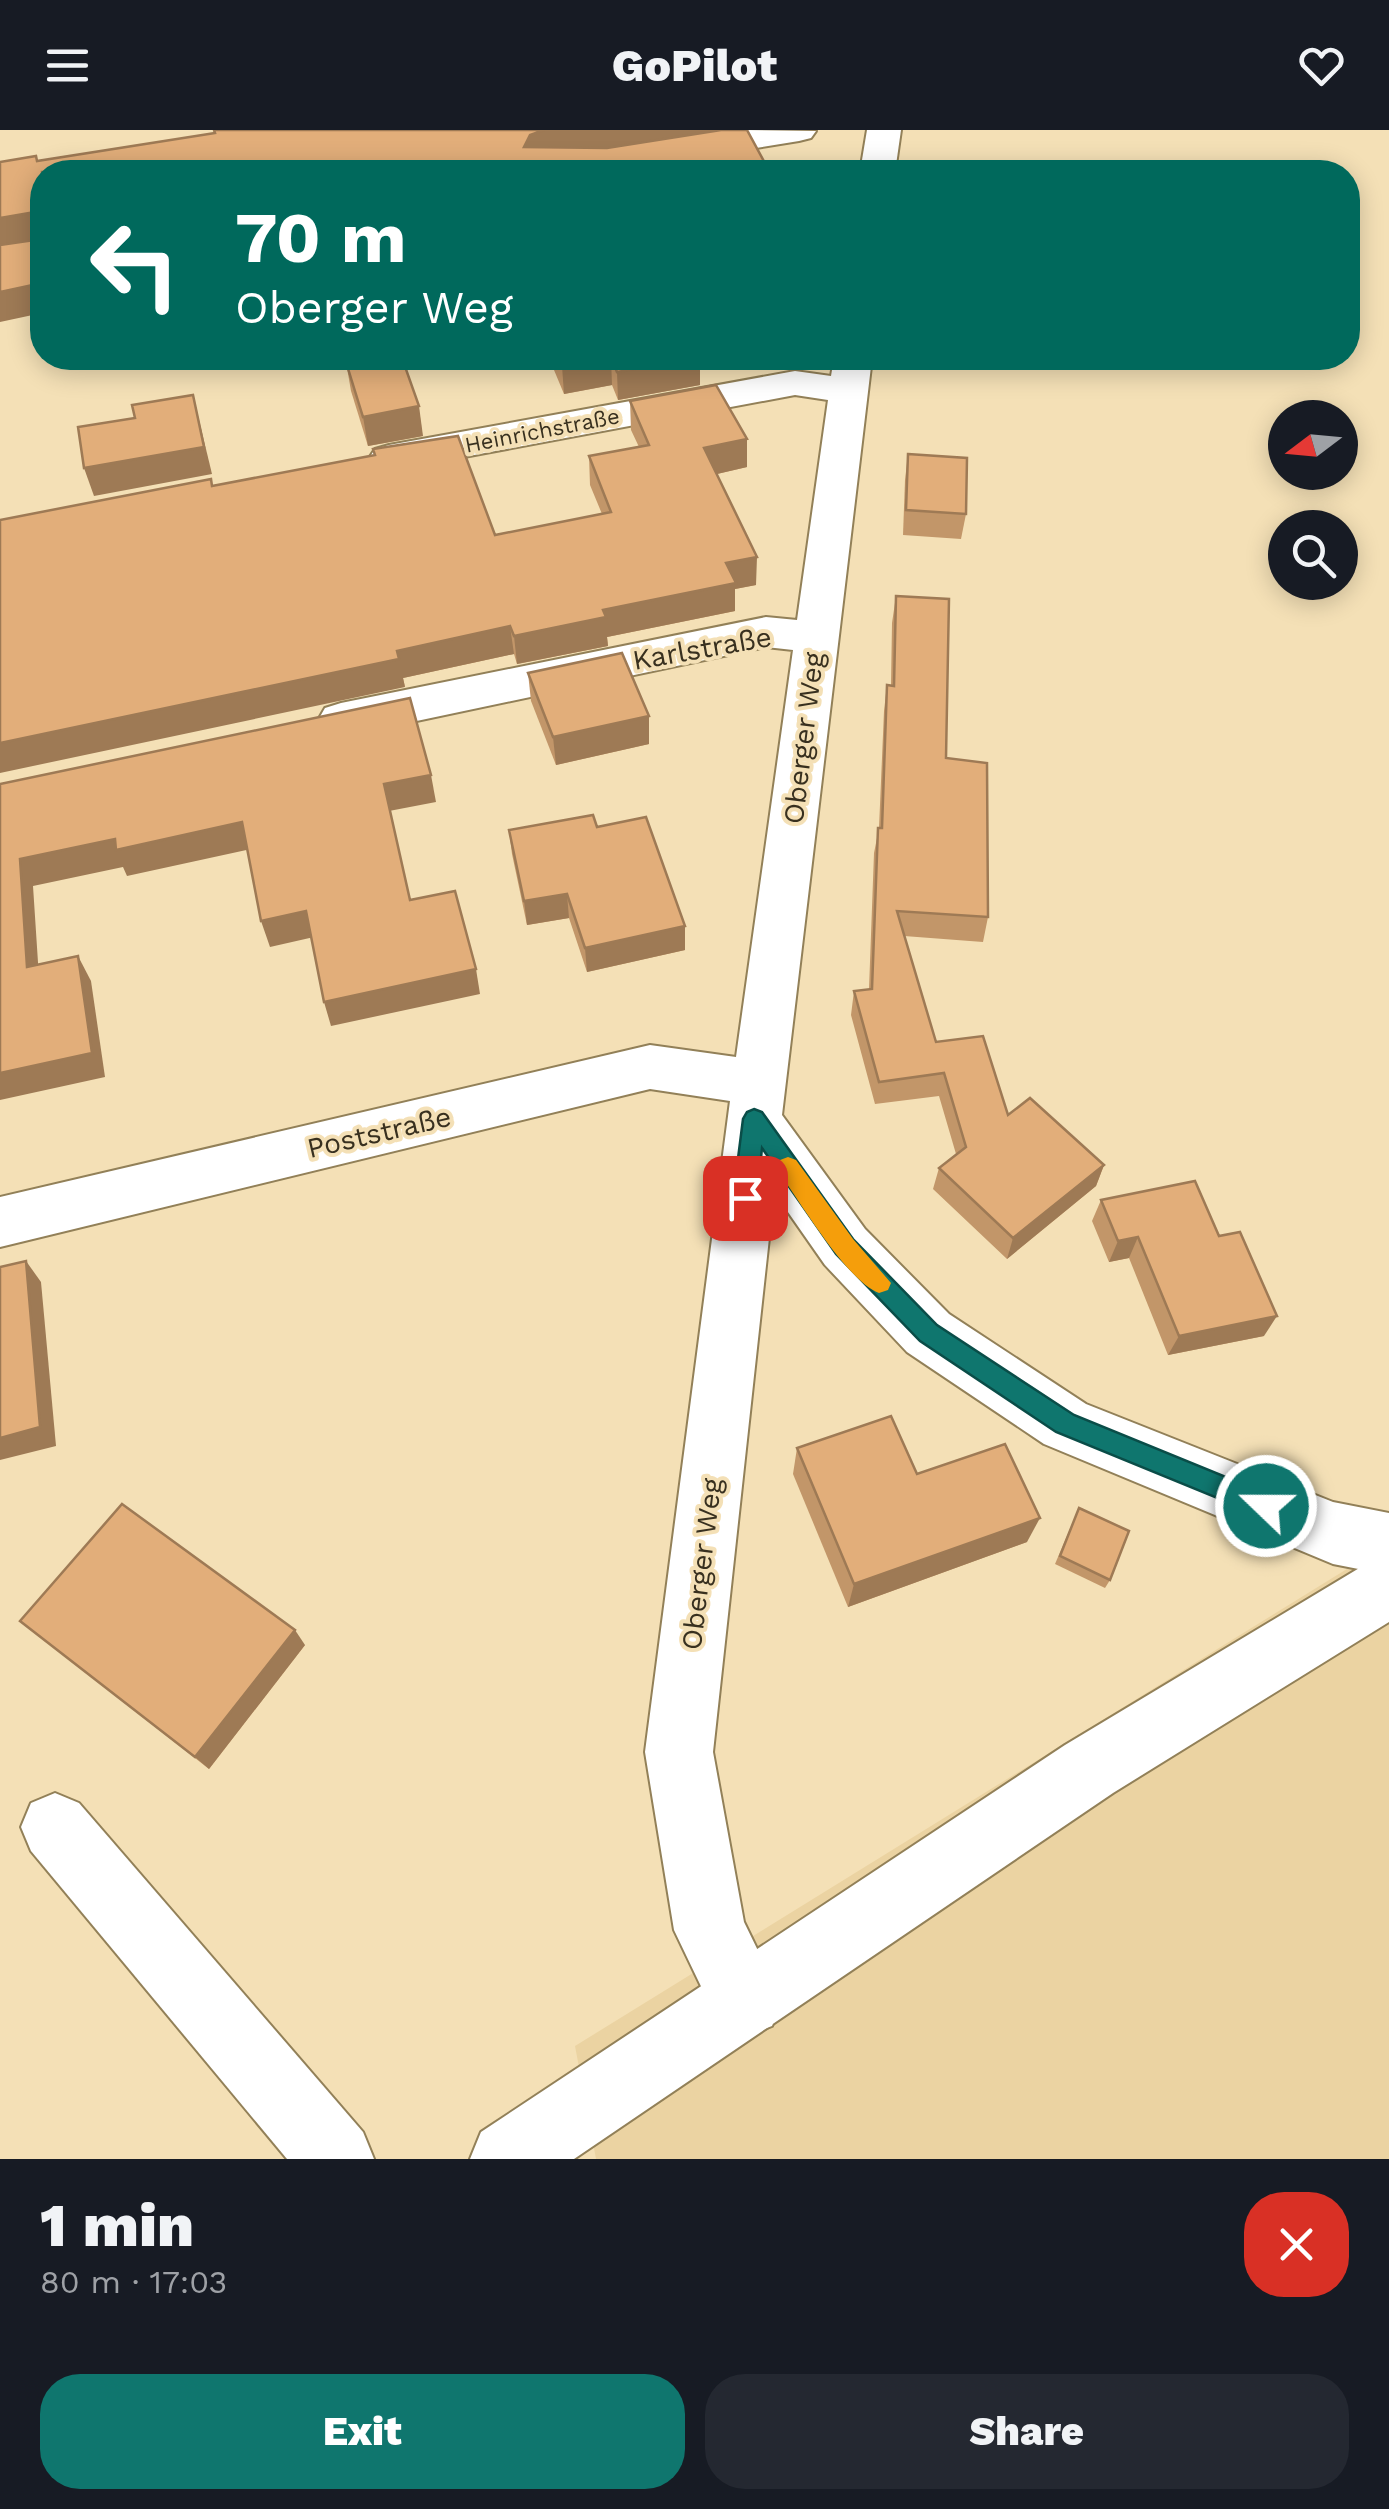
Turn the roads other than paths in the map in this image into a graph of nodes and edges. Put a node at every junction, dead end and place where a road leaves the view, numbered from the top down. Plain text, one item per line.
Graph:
1 (884, 130) edge
2 (800, 132) edge
3 (623, 160) edge
4 (880, 160) edge
5 (850, 374) edge
6 (349, 466) edge
7 (816, 637) junction
8 (306, 728) edge
9 (757, 1101) junction
10 (0, 1222) edge
11 (1389, 1544) edge
12 (1389, 1586) edge
13 (55, 1828) dead end
14 (746, 2000) junction
15 (336, 2159) edge
16 (508, 2159) edge

1 - 4 street
2 - 3 street
5 - 6 street, Heinrichstraße
5 - 7 street, Oberger Weg
7 - 8 street, Karlstraße
7 - 9 street, Oberger Weg
9 - 10 street, Poststraße
9 - 11 street
9 - 14 street, Oberger Weg
12 - 14 street
13 - 15 street
14 - 16 street

